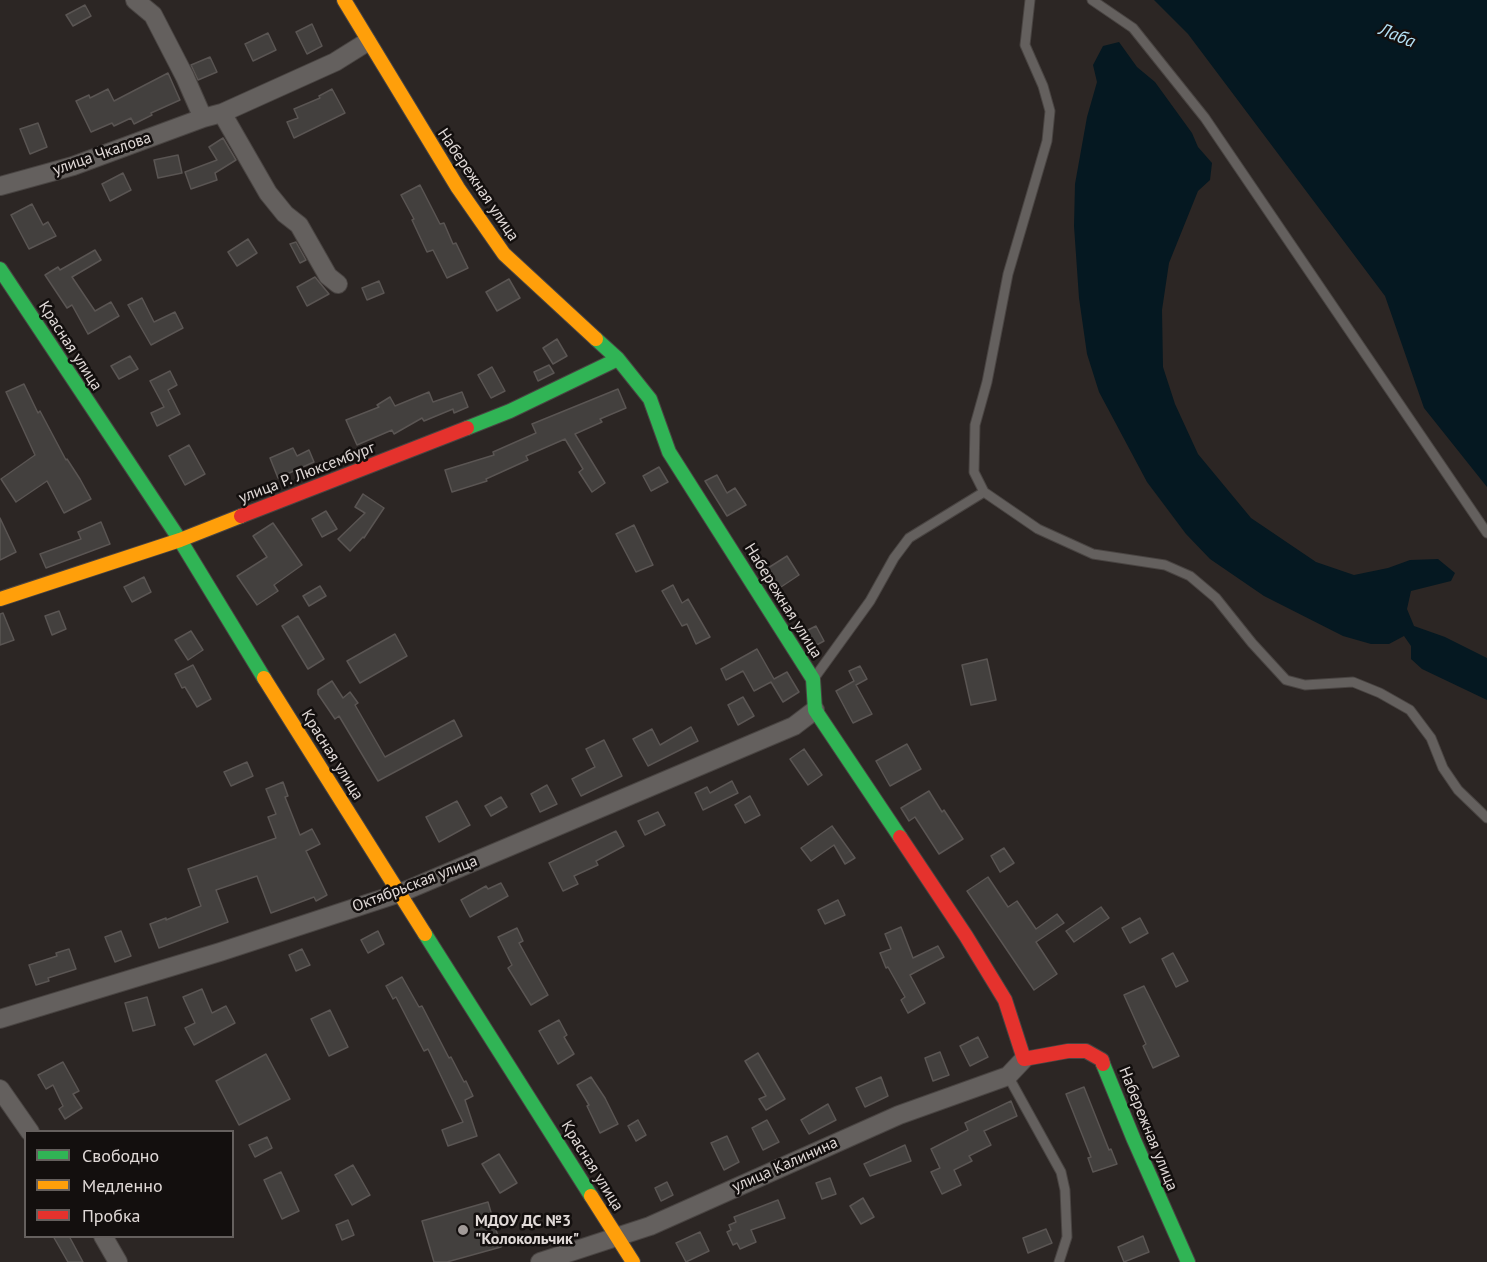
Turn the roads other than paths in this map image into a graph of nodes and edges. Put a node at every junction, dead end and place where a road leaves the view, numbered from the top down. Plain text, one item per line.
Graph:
1 (135, 0) edge
2 (344, 0) edge
3 (1030, 0) edge
4 (1092, 0) edge
5 (367, 42) junction
6 (222, 113) junction
7 (203, 118) junction
8 (0, 186) edge
9 (0, 268) edge
10 (338, 284) dead end
11 (618, 359) junction
12 (984, 492) junction
13 (1487, 533) edge
14 (180, 540) junction
15 (0, 598) edge
16 (813, 679) junction
17 (815, 710) junction
18 (1487, 818) edge
19 (400, 893) junction
20 (0, 1019) edge
21 (1024, 1059) junction
22 (1008, 1076) junction
23 (0, 1089) edge
24 (29, 1130) edge
25 (617, 1236) junction
26 (104, 1238) edge
27 (118, 1262) edge
28 (540, 1262) edge
29 (633, 1262) edge
30 (1059, 1262) edge
31 (1188, 1262) edge

1 - 7 street
2 - 5 street, Набережная улица
3 - 12 lane
4 - 13 lane
5 - 6 street, улица Чкалова
5 - 11 street, Набережная улица
6 - 7 street, улица Чкалова
6 - 10 street
7 - 8 street, улица Чкалова
9 - 14 street, Красная улица
11 - 14 street, улица Р. Люксембург
11 - 16 street, Набережная улица
12 - 16 lane
12 - 18 lane
14 - 15 street, улица Р. Люксембург
14 - 19 street, Красная улица
16 - 17 street, Набережная улица
17 - 19 street, Октябрьская улица
17 - 21 street
19 - 20 street, Октябрьская улица
19 - 25 street, Красная улица
21 - 22 street, улица Калинина
21 - 31 street, Набережная улица
22 - 25 street, улица Калинина
22 - 30 lane
23 - 24 street
25 - 28 street, улица Калинина
25 - 29 street, Красная улица
26 - 27 street

